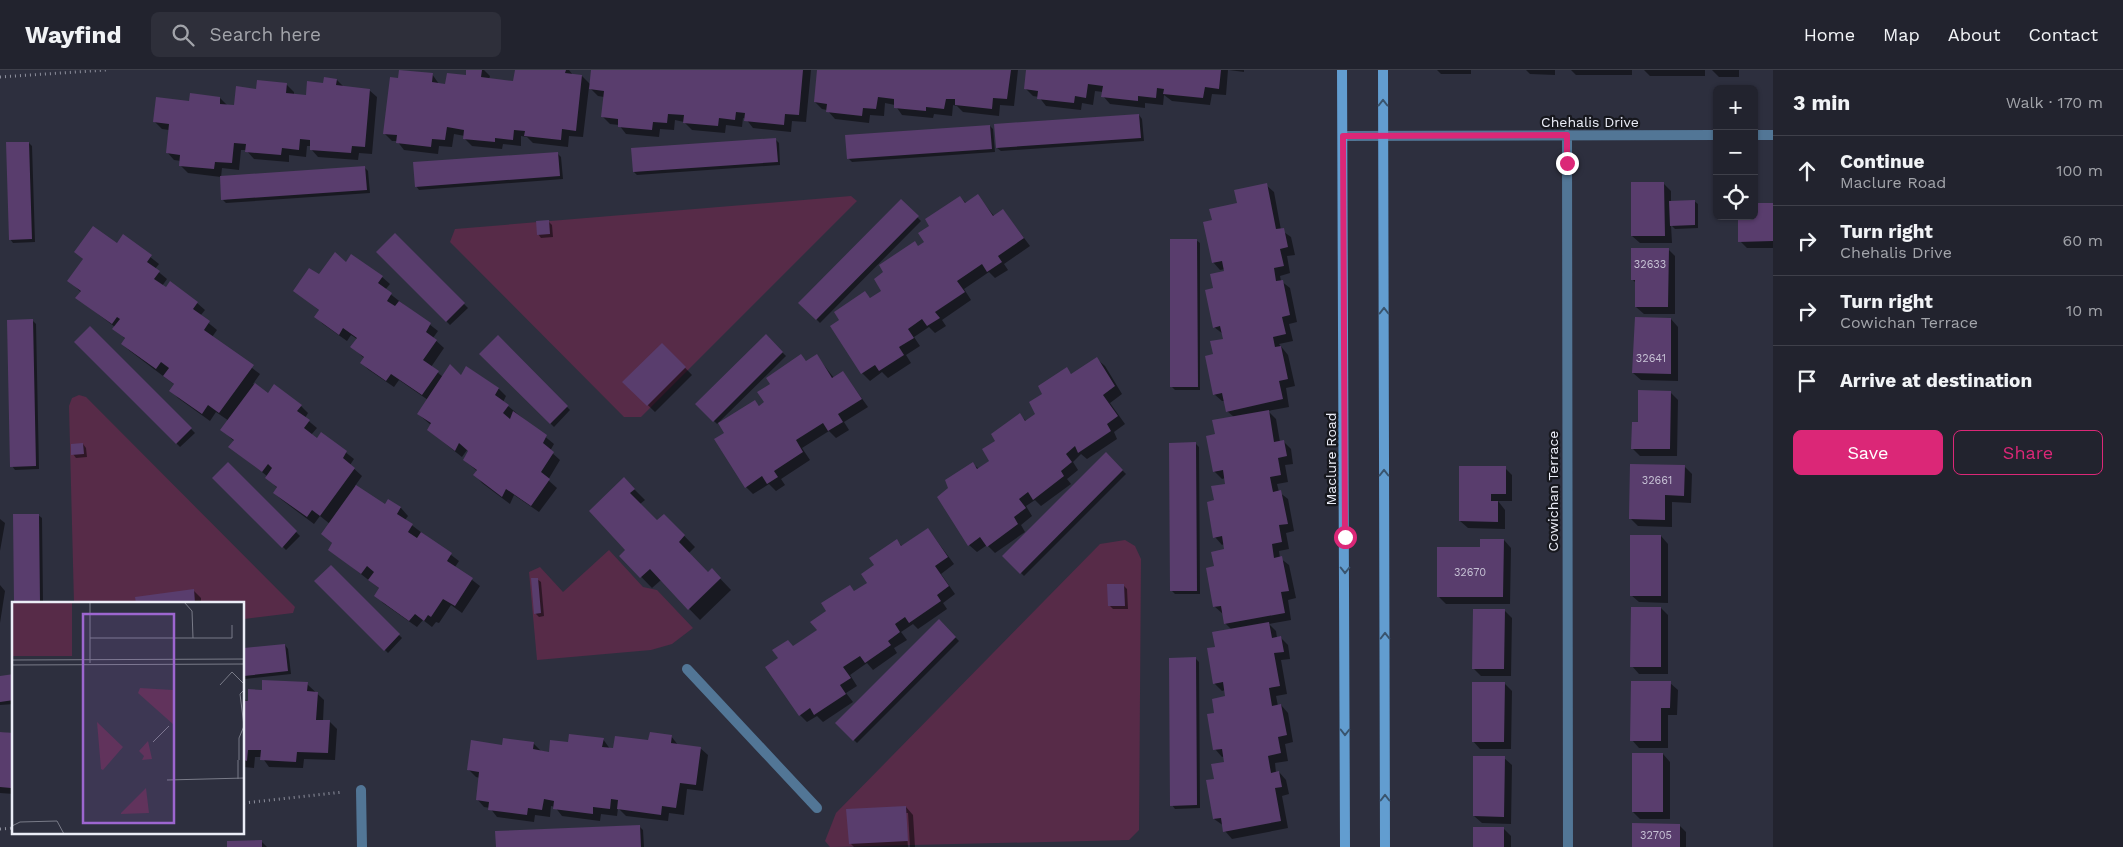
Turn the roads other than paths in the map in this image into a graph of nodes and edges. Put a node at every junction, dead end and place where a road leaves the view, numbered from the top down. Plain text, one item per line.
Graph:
1 (1342, 70) edge
2 (1383, 70) edge
3 (1567, 135) junction
4 (1713, 135) edge
5 (1758, 135) edge
6 (1773, 135) edge
7 (1343, 136) junction
8 (1383, 137) junction
9 (688, 669) dead end
10 (362, 790) road end
11 (817, 808) dead end
12 (362, 847) edge
13 (1344, 847) edge
14 (1385, 847) edge
15 (1568, 847) edge

1 - 7 main road, Maclure Road
8 -> 2 main road
3 - 4 street, Chehalis Drive
3 - 8 street, Chehalis Drive
3 - 15 street, Cowichan Terrace
5 - 6 street
7 - 8 street, Chehalis Drive
7 -> 13 main road, Maclure Road
14 -> 8 main road
9 - 11 street
10 - 12 street

